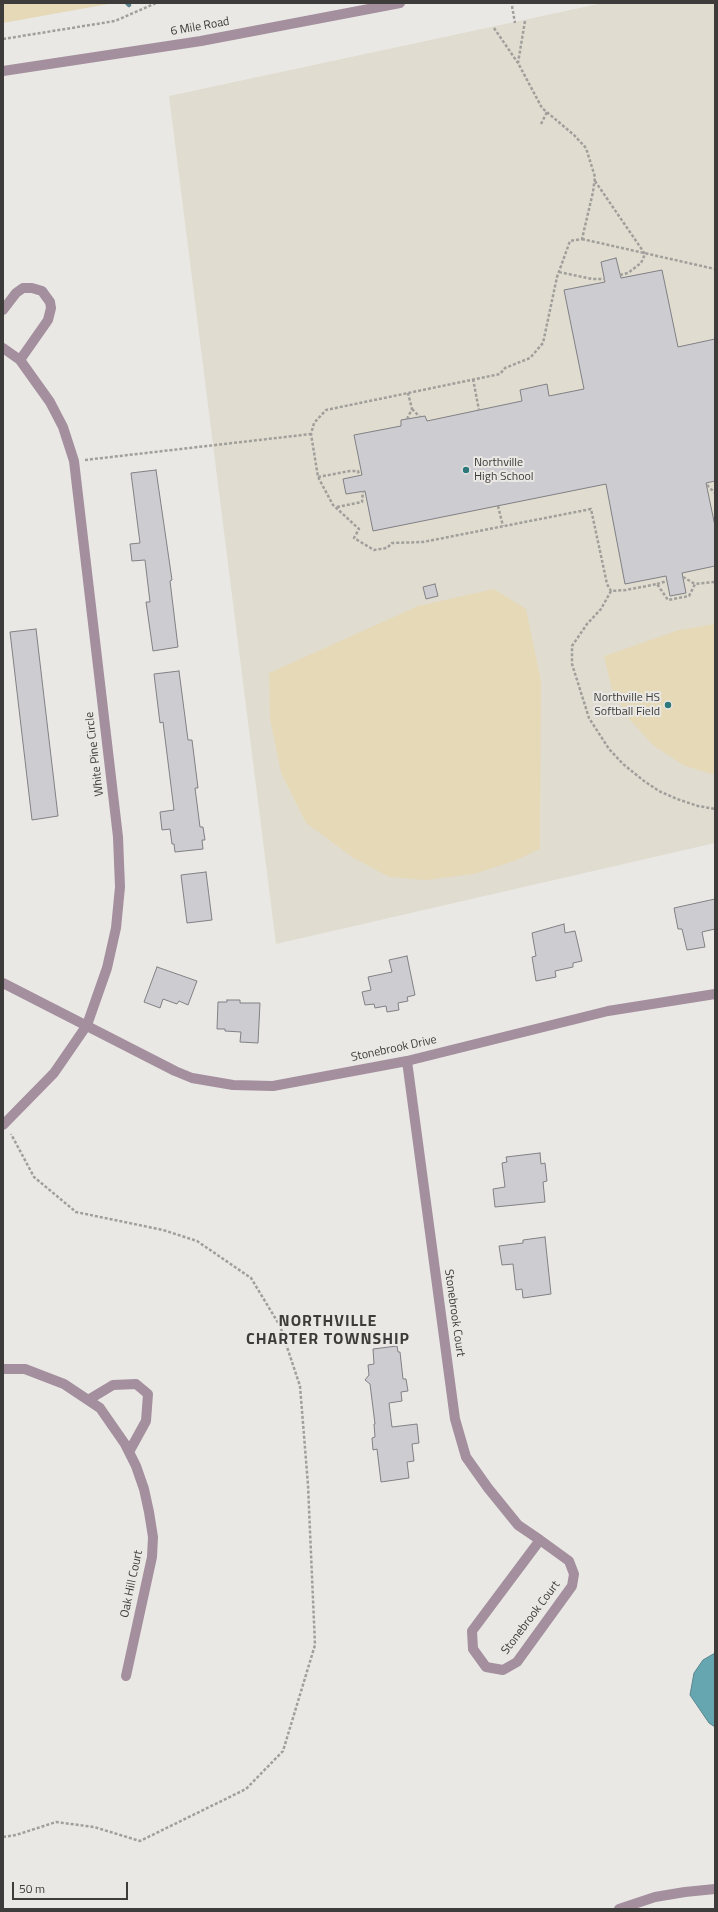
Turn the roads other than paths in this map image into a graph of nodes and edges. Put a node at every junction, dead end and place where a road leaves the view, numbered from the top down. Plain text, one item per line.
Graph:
1 (400, 3) edge
2 (3, 71) edge
3 (3, 310) edge
4 (3, 348) edge
5 (20, 360) junction
6 (3, 983) edge
7 (715, 994) edge
8 (87, 1025) junction
9 (407, 1061) junction
10 (5, 1128) edge
11 (3, 1369) edge
12 (88, 1400) junction
13 (129, 1452) junction
14 (540, 1540) junction
15 (126, 1676) dead end
16 (715, 1889) edge
17 (619, 1909) edge

1 - 2 street, 6 Mile Road
3 - 5 street
4 - 5 street, White Pine Circle
5 - 8 street, White Pine Circle
6 - 8 street, Stonebrook Drive
7 - 9 street, Stonebrook Drive
8 - 9 street, Stonebrook Drive
8 - 10 street, White Pine Circle
9 - 14 street, Stonebrook Court
11 - 12 street, Oak Hill Court
12 - 13 street, Oak Hill Court
12 - 13 street
13 - 15 street, Oak Hill Court
14 - 14 street, Stonebrook Court
16 - 17 street

